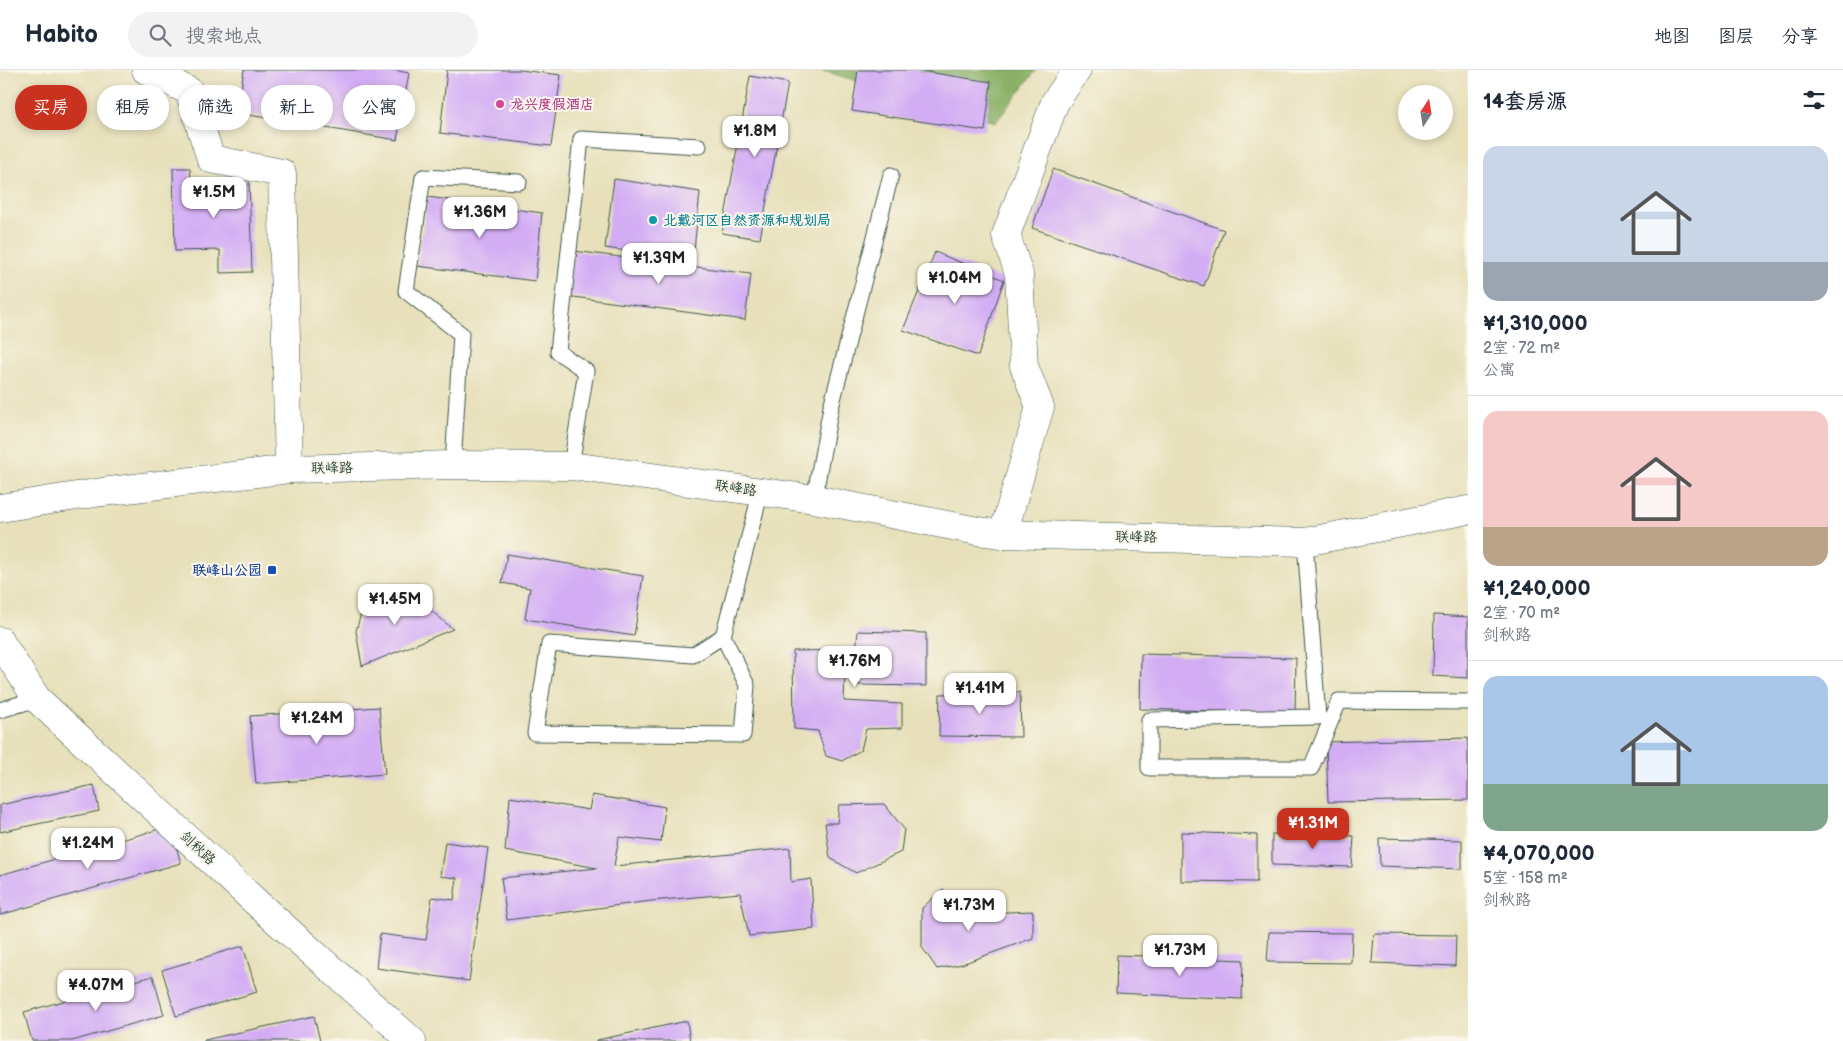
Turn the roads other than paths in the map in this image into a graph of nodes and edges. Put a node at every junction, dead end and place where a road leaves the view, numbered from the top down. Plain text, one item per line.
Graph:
1 (146, 70) edge
2 (1077, 70) edge
3 (699, 146) dead end
4 (891, 175) dead end
5 (519, 182) dead end
6 (453, 465) junction
7 (571, 466) junction
8 (289, 469) junction
9 (761, 491) junction
10 (814, 499) junction
11 (0, 508) edge
12 (1468, 510) edge
13 (1002, 534) junction
14 (1305, 542) junction
15 (723, 636) junction
16 (0, 641) edge
17 (37, 699) junction
18 (1468, 702) edge
19 (0, 710) edge
20 (412, 1041) edge

1 - 8 main road
2 - 13 main road
3 - 7 lane
4 - 10 lane
5 - 6 lane
6 - 7 main road, 联峰路
6 - 8 main road, 联峰路
7 - 9 main road, 联峰路
8 - 11 main road, 联峰路
9 - 10 main road, 联峰路
9 - 15 lane
10 - 13 main road, 联峰路
12 - 14 main road, 联峰路
13 - 14 main road, 联峰路
14 - 18 lane
15 - 15 lane
16 - 17 main road, 剑秋路
17 - 19 lane
17 - 20 main road, 剑秋路

